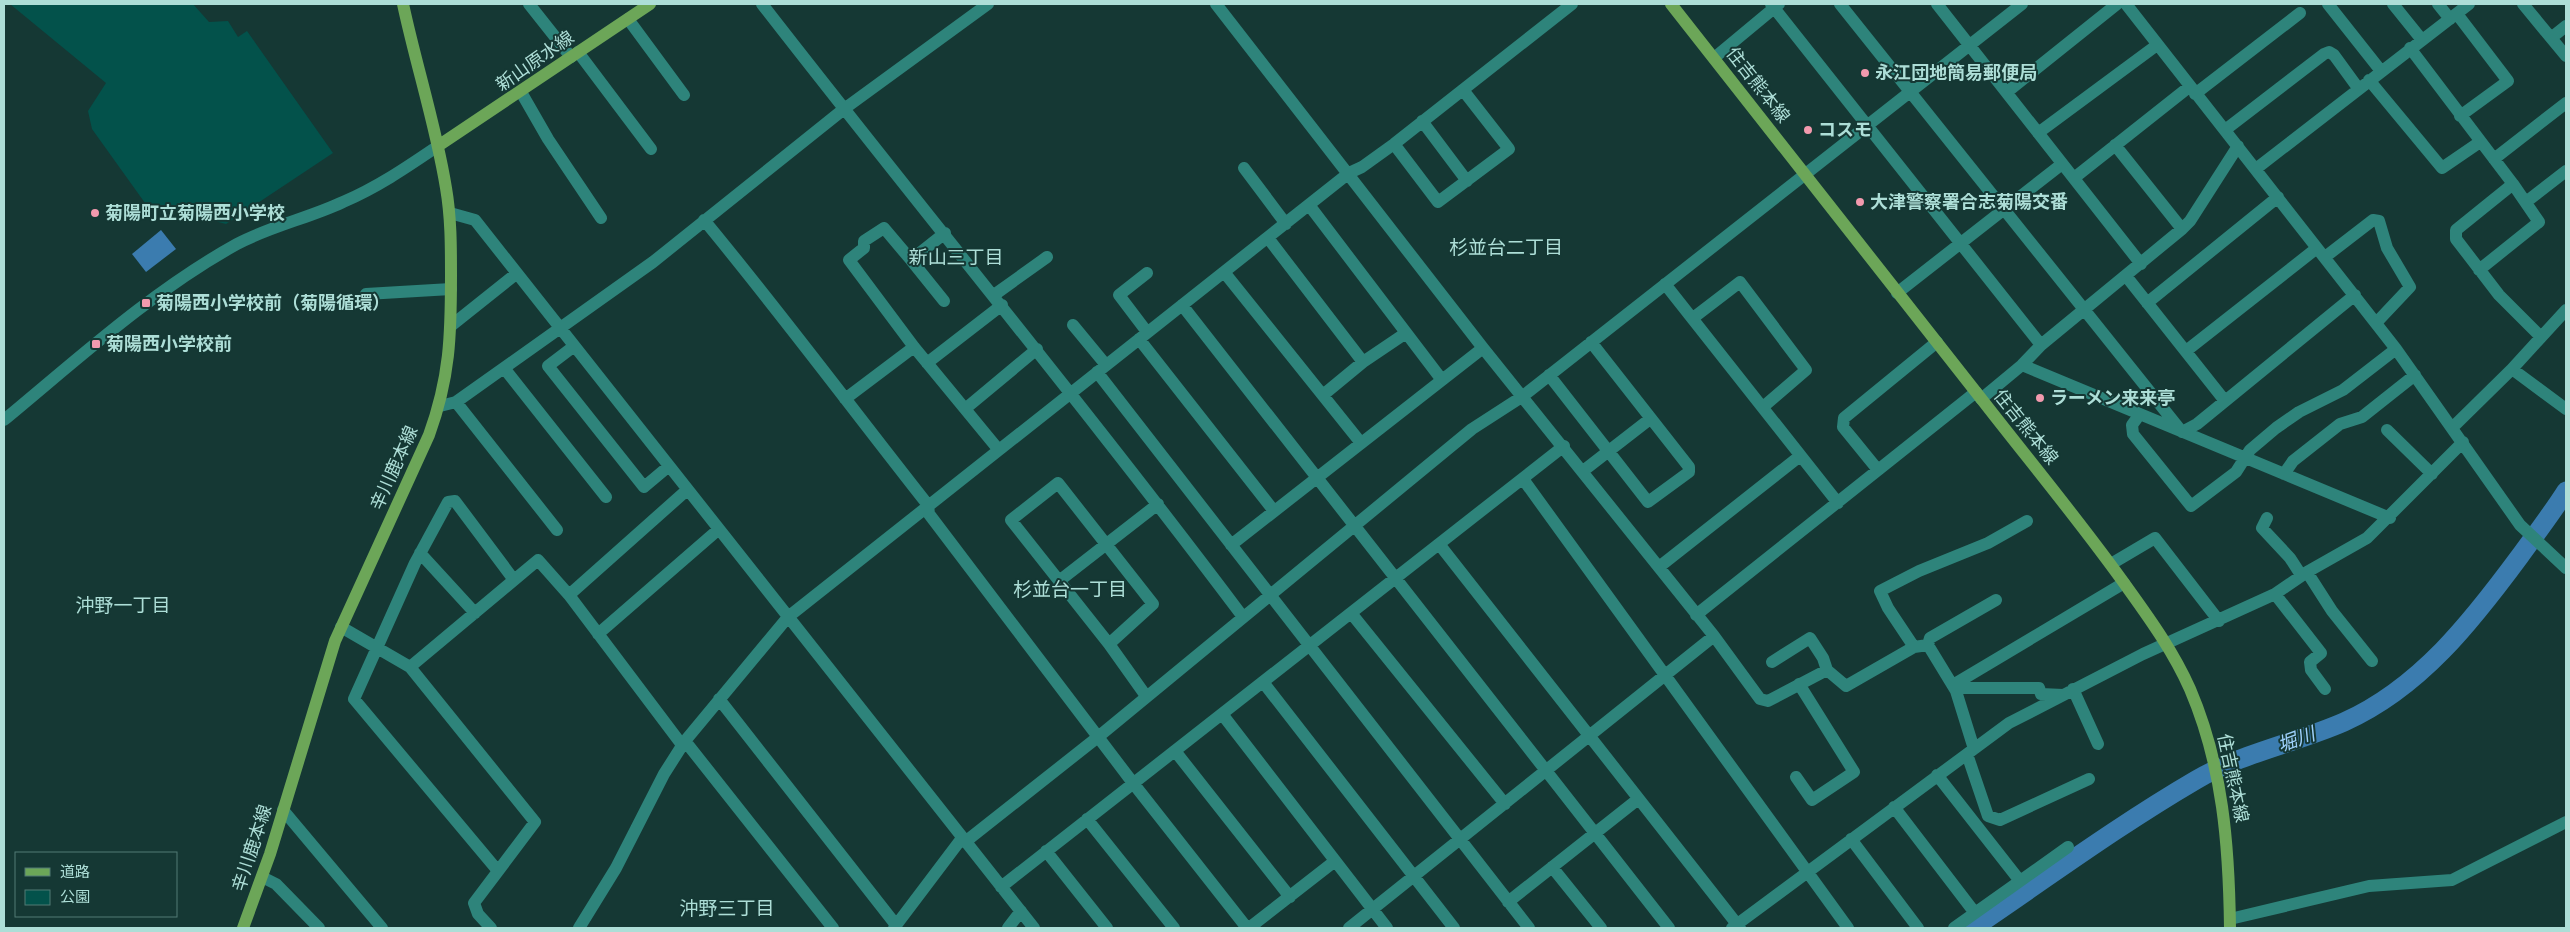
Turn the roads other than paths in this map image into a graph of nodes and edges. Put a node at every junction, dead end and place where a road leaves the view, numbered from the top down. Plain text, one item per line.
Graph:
1 (402, 4) edge
2 (529, 4) edge
3 (650, 4) edge
4 (762, 4) edge
5 (988, 4) edge
6 (1216, 4) edge
7 (1572, 4) edge
8 (1671, 4) edge
9 (1840, 4) edge
10 (1937, 4) edge
11 (2022, 4) edge
12 (2117, 4) edge
13 (2126, 4) edge
14 (2328, 4) edge
15 (2393, 4) edge
16 (2438, 4) edge
17 (2469, 4) edge
18 (2523, 4) edge
19 (1775, 5) edge
20 (2300, 13) dead end
21 (2454, 16) junction
22 (628, 19) junction
23 (2566, 26) edge
24 (2552, 38) junction
25 (2422, 40) junction
26 (1970, 45) junction
27 (2157, 45) junction
28 (2410, 48) junction
29 (575, 54) junction
30 (2566, 56) edge
31 (1714, 58) junction
32 (2381, 71) junction
33 (2369, 80) junction
34 (2358, 88) junction
35 (1463, 90) junction
36 (2192, 90) junction
37 (521, 92) junction
38 (2007, 92) junction
39 (1910, 94) junction
40 (684, 95) dead end
41 (2566, 103) edge
42 (844, 110) junction
43 (2460, 116) junction
44 (1422, 121) junction
45 (1868, 126) junction
46 (2225, 130) junction
47 (2038, 133) junction
48 (2480, 142) junction
49 (1394, 144) junction
50 (2115, 145) junction
51 (438, 146) junction
52 (2238, 146) junction
53 (651, 149) dead end
54 (2494, 159) junction
55 (2062, 164) junction
56 (1244, 168) dead end
57 (2257, 168) junction
58 (2566, 171) edge
59 (1350, 173) junction
60 (1805, 174) junction
61 (2074, 178) junction
62 (1467, 181) junction
63 (2513, 184) junction
64 (2278, 197) junction
65 (2526, 202) junction
66 (1309, 205) junction
67 (2004, 210) junction
68 (450, 213) junction
69 (601, 218) dead end
70 (704, 220) junction
71 (1286, 224) junction
72 (2182, 229) junction
73 (945, 234) junction
74 (1268, 238) junction
75 (1961, 243) junction
76 (2321, 252) junction
77 (1047, 256) dead end
78 (911, 260) junction
79 (2141, 264) junction
80 (2479, 270) junction
81 (1224, 272) junction
82 (1147, 273) dead end
83 (516, 274) junction
84 (2126, 276) junction
85 (1665, 284) junction
86 (451, 288) junction
87 (1897, 293) junction
88 (366, 294) dead end
89 (2355, 295) junction
90 (998, 300) junction
91 (944, 302) dead end
92 (2147, 303) junction
93 (1182, 305) junction
94 (2566, 310) edge
95 (2084, 311) junction
96 (1693, 318) junction
97 (2376, 323) junction
98 (1073, 324) dead end
99 (452, 325) junction
100 (559, 329) junction
101 (1406, 332) junction
102 (1143, 336) junction
103 (2542, 337) junction
104 (1591, 342) junction
105 (1937, 342) junction
106 (2041, 345) junction
107 (573, 347) junction
108 (914, 347) junction
109 (1483, 348) junction
110 (1037, 349) junction
111 (2396, 349) junction
112 (2186, 351) junction
113 (1363, 362) junction
114 (927, 363) junction
115 (2022, 365) junction
116 (504, 368) junction
117 (1102, 368) junction
118 (2512, 369) junction
119 (1549, 375) junction
120 (2415, 375) junction
121 (1442, 380) junction
122 (1072, 392) junction
123 (1323, 395) junction
124 (1523, 396) junction
125 (1978, 396) junction
126 (845, 399) junction
127 (2225, 401) junction
128 (456, 402) junction
129 (440, 406) junction
130 (1763, 407) junction
131 (965, 409) junction
132 (2566, 409) edge
133 (2140, 414) junction
134 (1650, 419) junction
135 (4, 420) edge
136 (2453, 427) junction
137 (2387, 430) dead end
138 (2182, 432) junction
139 (2463, 442) junction
140 (1361, 443) junction
141 (1564, 446) junction
142 (998, 450) junction
143 (1610, 452) junction
144 (1800, 456) junction
145 (2245, 458) junction
146 (669, 466) junction
147 (1878, 470) junction
148 (1583, 471) junction
149 (2284, 474) junction
150 (2432, 474) junction
151 (1318, 476) junction
152 (1523, 478) junction
153 (687, 490) junction
154 (606, 497) dead end
155 (1838, 503) junction
156 (1158, 504) junction
157 (928, 505) junction
158 (1274, 511) junction
159 (2267, 518) dead end
160 (2390, 518) junction
161 (2027, 521) dead end
162 (1356, 526) junction
163 (719, 529) junction
164 (557, 530) dead end
165 (1106, 544) junction
166 (1439, 544) junction
167 (1232, 545) junction
168 (420, 553) junction
169 (2110, 564) junction
170 (1659, 567) junction
171 (2566, 568) edge
172 (2304, 573) junction
173 (1396, 577) junction
174 (514, 580) junction
175 (1059, 581) junction
176 (2124, 583) junction
177 (2275, 594) junction
178 (569, 595) junction
179 (1271, 596) junction
180 (1996, 600) dead end
181 (475, 613) junction
182 (1351, 613) junction
183 (1696, 614) junction
184 (788, 617) junction
185 (1243, 617) junction
186 (2219, 620) junction
187 (341, 627) junction
188 (598, 634) junction
189 (1714, 636) junction
190 (2167, 643) junction
191 (1109, 644) junction
192 (1928, 645) junction
193 (1308, 646) junction
194 (1914, 646) junction
195 (378, 648) junction
196 (1772, 662) dead end
197 (2372, 662) dead end
198 (410, 667) junction
199 (1827, 670) junction
200 (1666, 675) junction
201 (1263, 682) junction
202 (1799, 684) junction
203 (1954, 688) junction
204 (2325, 689) dead end
205 (2068, 692) junction
206 (1146, 696) junction
207 (719, 699) junction
208 (1222, 714) junction
209 (1098, 737) junction
210 (1588, 737) junction
211 (684, 743) junction
212 (2098, 744) dead end
213 (1175, 751) junction
214 (1971, 751) junction
215 (1545, 771) junction
216 (1937, 775) junction
217 (1796, 777) dead end
218 (2090, 779) dead end
219 (1133, 784) junction
220 (1637, 800) junction
221 (1504, 804) junction
222 (1894, 807) junction
223 (283, 810) junction
224 (1087, 819) junction
225 (2566, 822) edge
226 (1594, 834) junction
227 (1460, 839) junction
228 (1851, 839) junction
229 (964, 840) junction
230 (2068, 847) dead end
231 (1046, 851) junction
232 (1335, 861) junction
233 (1552, 867) junction
234 (498, 871) junction
235 (1806, 872) junction
236 (262, 877) junction
237 (1413, 877) junction
238 (2020, 881) junction
239 (1001, 887) junction
240 (1290, 897) junction
241 (1508, 902) junction
242 (1372, 909) junction
243 (1020, 911) junction
244 (1975, 913) junction
245 (2230, 924) edge
246 (895, 927) edge
247 (1736, 927) edge
248 (243, 928) edge
249 (319, 928) edge
250 (382, 928) edge
251 (490, 928) edge
252 (579, 928) edge
253 (833, 928) edge
254 (1008, 928) edge
255 (1034, 928) edge
256 (1107, 928) edge
257 (1174, 928) edge
258 (1248, 928) edge
259 (1349, 928) edge
260 (1387, 928) edge
261 (1454, 928) edge
262 (1529, 928) edge
263 (1601, 928) edge
264 (1669, 928) edge
265 (1848, 928) edge
266 (1918, 928) edge
267 (1954, 928) edge

1 - 51 main road, 辛川鹿本線
2 - 29 street
3 - 22 main road, 新山原水線
4 - 42 street
5 - 42 street
6 - 59 street
7 - 35 street
8 - 31 main road, 住吉熊本線
9 - 39 street
10 - 26 street
11 - 26 street
12 - 38 street
13 - 27 street
14 - 32 street
15 - 25 street
16 - 21 street
17 - 21 street
18 - 24 street
19 - 31 street
19 - 45 street
20 - 36 street
21 - 25 street
21 - 43 street
22 - 29 main road, 新山原水線
22 - 40 street
23 - 24 street
24 - 30 street
25 - 28 street
26 - 38 street
26 - 39 street
27 - 36 street
27 - 47 street
28 - 32 street
28 - 43 street
29 - 37 main road, 新山原水線
29 - 53 street
31 - 60 main road, 住吉熊本線
32 - 33 street
33 - 34 street
33 - 48 street
34 - 46 street
34 - 57 street
35 - 44 street
35 - 62 street
36 - 46 street
36 - 50 street
37 - 51 main road, 新山原水線
37 - 69 street
38 - 47 street
39 - 45 street
39 - 67 street
41 - 54 street
42 - 70 street
42 - 73 street
43 - 48 street
44 - 49 street
44 - 62 street
45 - 60 street
45 - 75 street
46 - 52 street
47 - 55 street
48 - 54 street
49 - 59 street
49 - 62 street
50 - 61 street
50 - 72 street
51 - 68 main road, 辛川鹿本線
51 - 135 street
52 - 57 street
52 - 72 street
54 - 63 street
55 - 61 street
55 - 67 street
56 - 71 street
57 - 64 street
58 - 65 street
59 - 66 street
59 - 109 street
60 - 85 street
60 - 87 main road, 住吉熊本線
61 - 79 street
63 - 65 street
63 - 80 street
64 - 76 street
64 - 92 street
65 - 80 street
66 - 71 street
66 - 101 street
67 - 75 street
67 - 95 street
68 - 83 street
68 - 86 main road, 辛川鹿本線
70 - 100 street
70 - 126 street
71 - 74 street
72 - 79 street
73 - 78 street
73 - 90 street
74 - 81 street
74 - 113 street
75 - 87 street
75 - 106 street
76 - 89 street
76 - 97 street
76 - 112 street
77 - 90 street
78 - 91 street
78 - 108 street
79 - 84 street
80 - 103 street
81 - 93 street
81 - 123 street
82 - 102 street
83 - 99 street
83 - 100 street
84 - 92 street
84 - 95 street
85 - 96 street
85 - 104 street
86 - 88 street
86 - 99 main road, 辛川鹿本線
87 - 105 main road, 住吉熊本線
89 - 97 street
89 - 127 street
90 - 110 street
90 - 114 street
92 - 112 street
93 - 102 street
93 - 151 street
94 - 103 street
95 - 106 street
95 - 138 street
96 - 130 street
96 - 130 street
97 - 111 street
98 - 117 street
99 - 129 main road, 辛川鹿本線
100 - 107 street
100 - 116 street
101 - 113 street
101 - 121 street
102 - 117 street
102 - 158 street
103 - 118 street
104 - 119 street
104 - 134 street
105 - 125 main road, 住吉熊本線
105 - 147 street
106 - 115 street
107 - 146 street
107 - 146 street
108 - 114 street
108 - 126 street
109 - 121 street
109 - 124 street
110 - 122 street
110 - 131 street
111 - 120 street
111 - 145 street
112 - 127 street
113 - 123 street
114 - 131 street
115 - 125 street
115 - 133 street
116 - 128 street
116 - 154 street
117 - 122 street
117 - 167 street
118 - 132 street
118 - 136 street
119 - 124 street
119 - 143 street
120 - 136 street
120 - 149 street
121 - 140 street
122 - 142 street
122 - 156 street
123 - 140 street
124 - 141 street
124 - 162 street
125 - 147 street
125 - 169 main road, 住吉熊本線
126 - 157 street
127 - 138 street
128 - 129 street
128 - 164 street
129 - 187 main road, 辛川鹿本線
130 - 144 street
131 - 142 street
133 - 138 street
133 - 145 street
134 - 143 street
134 - 143 street
136 - 139 street
137 - 150 street
138 - 145 street
139 - 150 street
139 - 171 street
140 - 151 street
141 - 148 street
141 - 152 street
142 - 157 street
143 - 148 street
144 - 155 street
144 - 170 street
145 - 149 street
146 - 153 street
147 - 155 street
148 - 170 street
149 - 160 street
150 - 160 street
151 - 158 street
151 - 162 street
152 - 166 street
152 - 200 street
153 - 163 street
153 - 178 street
155 - 183 street
156 - 165 street
156 - 185 street
157 - 184 street
157 - 209 street
158 - 167 street
159 - 172 street
160 - 172 street
161 - 194 street
162 - 173 street
162 - 179 street
163 - 184 street
163 - 188 street
165 - 175 street
165 - 175 street
165 - 191 street
166 - 173 street
166 - 210 street
167 - 179 street
168 - 174 street
168 - 181 street
168 - 195 street
169 - 176 main road, 住吉熊本線
169 - 186 street
170 - 183 street
172 - 177 street
172 - 197 street
173 - 182 street
173 - 215 street
174 - 178 street
174 - 181 street
175 - 191 street
176 - 190 main road, 住吉熊本線
176 - 203 street
177 - 186 street
177 - 204 street
178 - 188 street
179 - 185 street
179 - 193 street
180 - 192 street
181 - 198 street
182 - 193 street
182 - 221 street
183 - 189 street
184 - 207 street
184 - 229 street
185 - 206 street
186 - 190 street
187 - 195 street
187 - 223 main road, 辛川鹿本線
188 - 211 street
189 - 200 street
189 - 202 street
190 - 205 street
190 - 245 main road, 住吉熊本線
191 - 206 street
192 - 194 street
192 - 203 street
193 - 201 street
193 - 227 street
194 - 199 street
195 - 198 street
195 - 234 street
196 - 199 street
198 - 234 street
199 - 202 street
200 - 210 street
200 - 235 street
201 - 208 street
201 - 237 street
202 - 217 street
203 - 205 street
203 - 214 street
205 - 212 street
205 - 214 street
206 - 209 street
207 - 211 street
207 - 246 street
208 - 213 street
208 - 232 street
209 - 219 street
209 - 229 street
210 - 215 street
210 - 220 street
211 - 252 street
211 - 253 street
213 - 219 street
213 - 240 street
214 - 216 street
214 - 218 street
215 - 221 street
215 - 226 street
216 - 222 street
216 - 238 street
219 - 224 street
219 - 258 street
220 - 226 street
220 - 247 street
221 - 227 street
222 - 228 street
222 - 244 street
223 - 236 main road, 辛川鹿本線
223 - 250 street
224 - 231 street
224 - 257 street
225 - 245 street
226 - 233 street
226 - 264 street
227 - 237 street
227 - 241 street
228 - 235 street
228 - 266 street
229 - 239 street
229 - 246 street
230 - 238 street
231 - 239 street
231 - 256 street
232 - 240 street
232 - 242 street
233 - 241 street
233 - 263 street
234 - 251 street
235 - 247 street
235 - 265 street
236 - 248 main road, 辛川鹿本線
236 - 249 street
237 - 242 street
237 - 261 street
238 - 244 street
239 - 243 street
240 - 258 street
241 - 262 street
242 - 259 street
242 - 260 street
243 - 254 street
243 - 255 street
244 - 267 street

